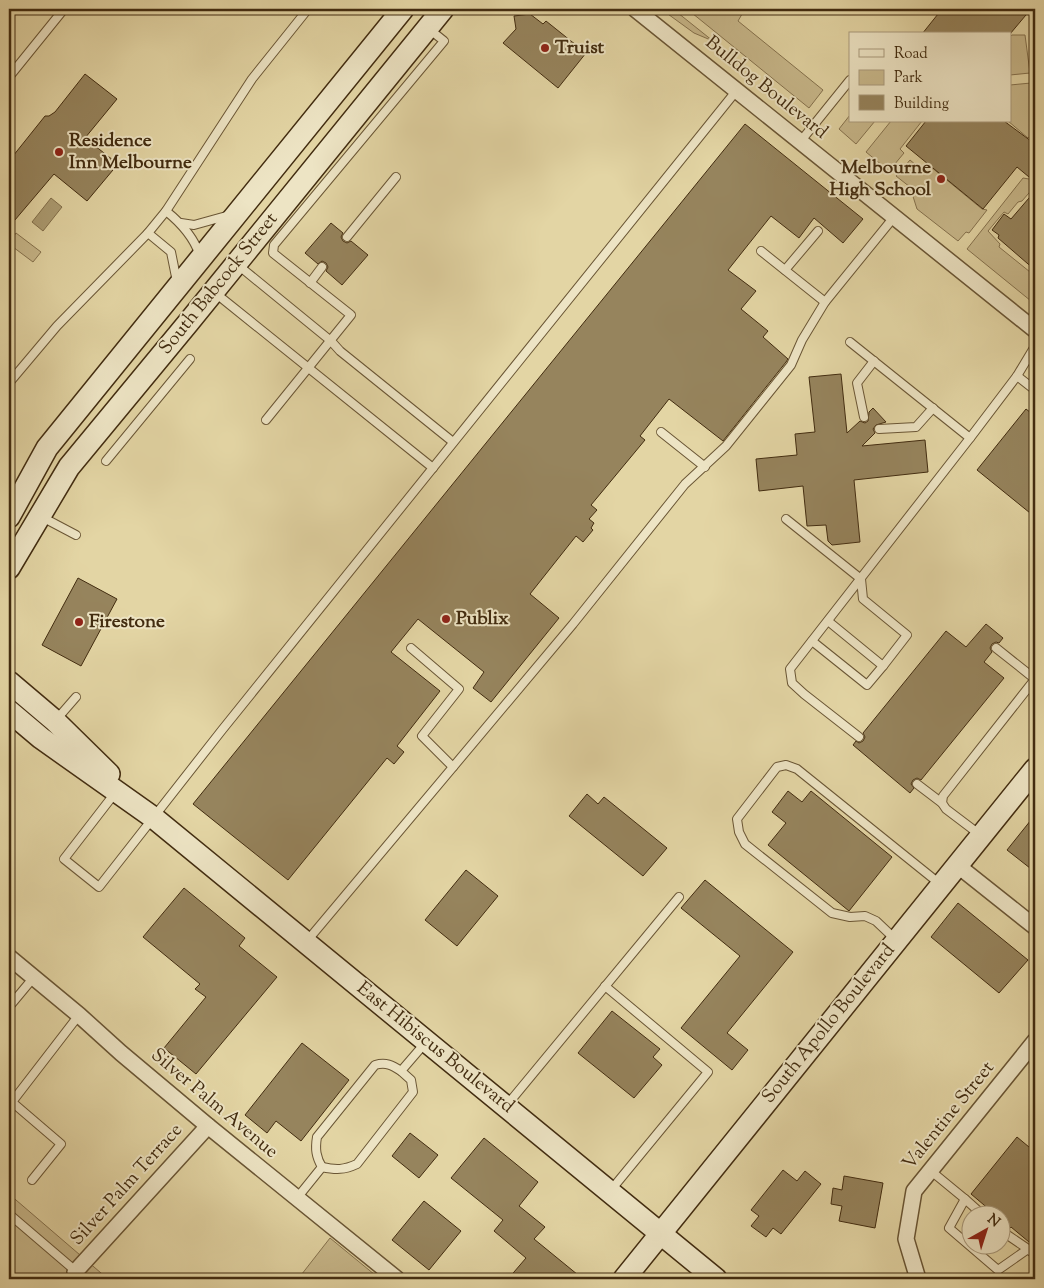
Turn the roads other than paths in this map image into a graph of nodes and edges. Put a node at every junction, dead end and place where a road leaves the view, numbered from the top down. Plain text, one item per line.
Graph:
1 (64, 9) edge
2 (308, 9) edge
3 (403, 9) edge
4 (443, 9) edge
5 (635, 9) edge
6 (427, 28) junction
7 (9, 77) edge
8 (849, 81) edge
9 (737, 90) junction
10 (800, 142) junction
11 (396, 177) dead end
12 (166, 211) junction
13 (238, 213) junction
14 (894, 217) junction
15 (181, 223) junction
16 (818, 231) dead end
17 (148, 233) junction
18 (347, 237) dead end
19 (760, 251) dead end
20 (201, 258) junction
21 (238, 262) junction
22 (322, 267) dead end
23 (785, 270) junction
24 (310, 283) junction
25 (177, 287) junction
26 (213, 292) junction
27 (825, 302) junction
28 (188, 323) junction
29 (1035, 330) edge
30 (331, 341) junction
31 (850, 342) dead end
32 (1035, 346) edge
33 (190, 359) dead end
34 (874, 361) junction
35 (308, 369) junction
36 (1017, 376) junction
37 (9, 383) edge
38 (1035, 390) edge
39 (933, 408) junction
40 (864, 417) dead end
41 (266, 420) dead end
42 (879, 429) dead end
43 (661, 432) dead end
44 (970, 438) junction
45 (453, 442) junction
46 (47, 448) junction
47 (106, 461) dead end
48 (705, 467) junction
49 (432, 468) junction
50 (9, 488) edge
51 (39, 515) junction
52 (9, 517) edge
53 (786, 518) dead end
54 (76, 535) dead end
55 (9, 568) edge
56 (861, 579) junction
57 (828, 621) junction
58 (812, 641) junction
59 (411, 648) dead end
60 (996, 648) dead end
61 (883, 666) junction
62 (1035, 679) edge
63 (9, 682) edge
64 (76, 697) dead end
65 (9, 712) edge
66 (55, 721) junction
67 (859, 737) dead end
68 (453, 767) junction
69 (1035, 769) edge
70 (918, 784) dead end
71 (117, 792) junction
72 (942, 804) junction
73 (154, 818) junction
74 (981, 836) junction
75 (957, 865) junction
76 (941, 885) junction
77 (679, 896) dead end
78 (1035, 927) edge
79 (896, 940) junction
80 (306, 943) junction
81 (9, 957) edge
82 (34, 977) junction
83 (605, 986) junction
84 (9, 1007) edge
85 (79, 1015) junction
86 (426, 1041) junction
87 (1035, 1041) edge
88 (401, 1071) junction
89 (506, 1107) junction
90 (208, 1126) junction
91 (322, 1167) junction
92 (931, 1171) junction
93 (32, 1180) dead end
94 (610, 1192) junction
95 (297, 1198) junction
96 (965, 1199) junction
97 (973, 1206) edge
98 (9, 1214) edge
99 (660, 1233) junction
100 (1012, 1238) edge
101 (1028, 1250) junction
102 (1035, 1255) edge
103 (80, 1276) edge
104 (397, 1279) edge
105 (624, 1279) edge
106 (716, 1279) edge
107 (918, 1279) edge

1 - 7 lane
2 - 12 lane
3 - 13 street, South Babcock Street
4 - 6 street, South Babcock Street
5 - 9 street, Bulldog Boulevard
6 - 21 street, South Babcock Street
6 - 24 lane
8 - 10 lane
9 - 10 street, Bulldog Boulevard
9 - 45 lane
10 - 14 street, Bulldog Boulevard
11 - 18 lane
12 - 15 lane
12 - 17 lane
13 - 15 lane
13 - 20 street, South Babcock Street
13 - 26 street
14 - 27 lane
14 - 29 street, Bulldog Boulevard
15 - 20 lane
16 - 23 lane
17 - 25 lane
17 - 37 lane
19 - 23 lane
20 - 25 street, South Babcock Street
20 - 28 street
21 - 26 street, South Babcock Street
21 - 30 lane
22 - 24 lane
23 - 27 lane
24 - 30 lane
25 - 46 street, South Babcock Street
26 - 28 street, South Babcock Street
26 - 35 lane
27 - 48 lane
28 - 51 street, South Babcock Street
30 - 35 lane
30 - 45 lane
31 - 34 lane
32 - 36 lane
33 - 47 lane
34 - 39 lane
34 - 40 lane
35 - 41 lane
35 - 49 lane
36 - 38 lane
36 - 44 lane
39 - 42 lane
39 - 44 lane
43 - 48 lane
44 - 56 lane
45 - 49 lane
46 - 50 street
46 - 52 street, South Babcock Street
48 - 68 lane
49 - 73 lane
51 - 54 lane
51 - 55 street, South Babcock Street
53 - 56 lane
56 - 57 lane
56 - 61 lane
57 - 58 lane
57 - 61 lane
58 - 61 lane
58 - 67 lane
59 - 68 lane
60 - 62 lane
62 - 72 lane
63 - 66 street, East Hibiscus Boulevard
64 - 66 lane
65 - 71 street, East Hibiscus Boulevard
66 - 73 street, East Hibiscus Boulevard
68 - 80 lane
69 - 74 street, South Apollo Boulevard
70 - 72 lane
71 - 73 street, East Hibiscus Boulevard
71 - 73 lane
72 - 74 lane
73 - 80 street, East Hibiscus Boulevard
74 - 75 street, South Apollo Boulevard
75 - 76 street, South Apollo Boulevard
75 - 78 street
76 - 79 street, South Apollo Boulevard
76 - 79 lane
77 - 83 lane
79 - 99 street, South Apollo Boulevard
80 - 86 street, East Hibiscus Boulevard
81 - 82 street, Silver Palm Avenue
82 - 84 lane
82 - 85 street, Silver Palm Avenue
83 - 89 lane
83 - 94 lane
85 - 90 street, Silver Palm Avenue
85 - 93 lane
86 - 88 lane
86 - 89 street, East Hibiscus Boulevard
87 - 92 street, Valentine Street
88 - 91 lane
88 - 91 lane
89 - 94 street, East Hibiscus Boulevard
90 - 95 street, Silver Palm Avenue
90 - 103 street, Silver Palm Terrace
91 - 95 lane
92 - 96 lane
92 - 107 street, Valentine Street
94 - 99 street, East Hibiscus Boulevard
95 - 104 street, Silver Palm Avenue
96 - 97 lane
96 - 101 lane
98 - 103 lane
99 - 105 street, South Apollo Boulevard
99 - 106 street, East Hibiscus Boulevard
100 - 101 lane
101 - 102 lane

